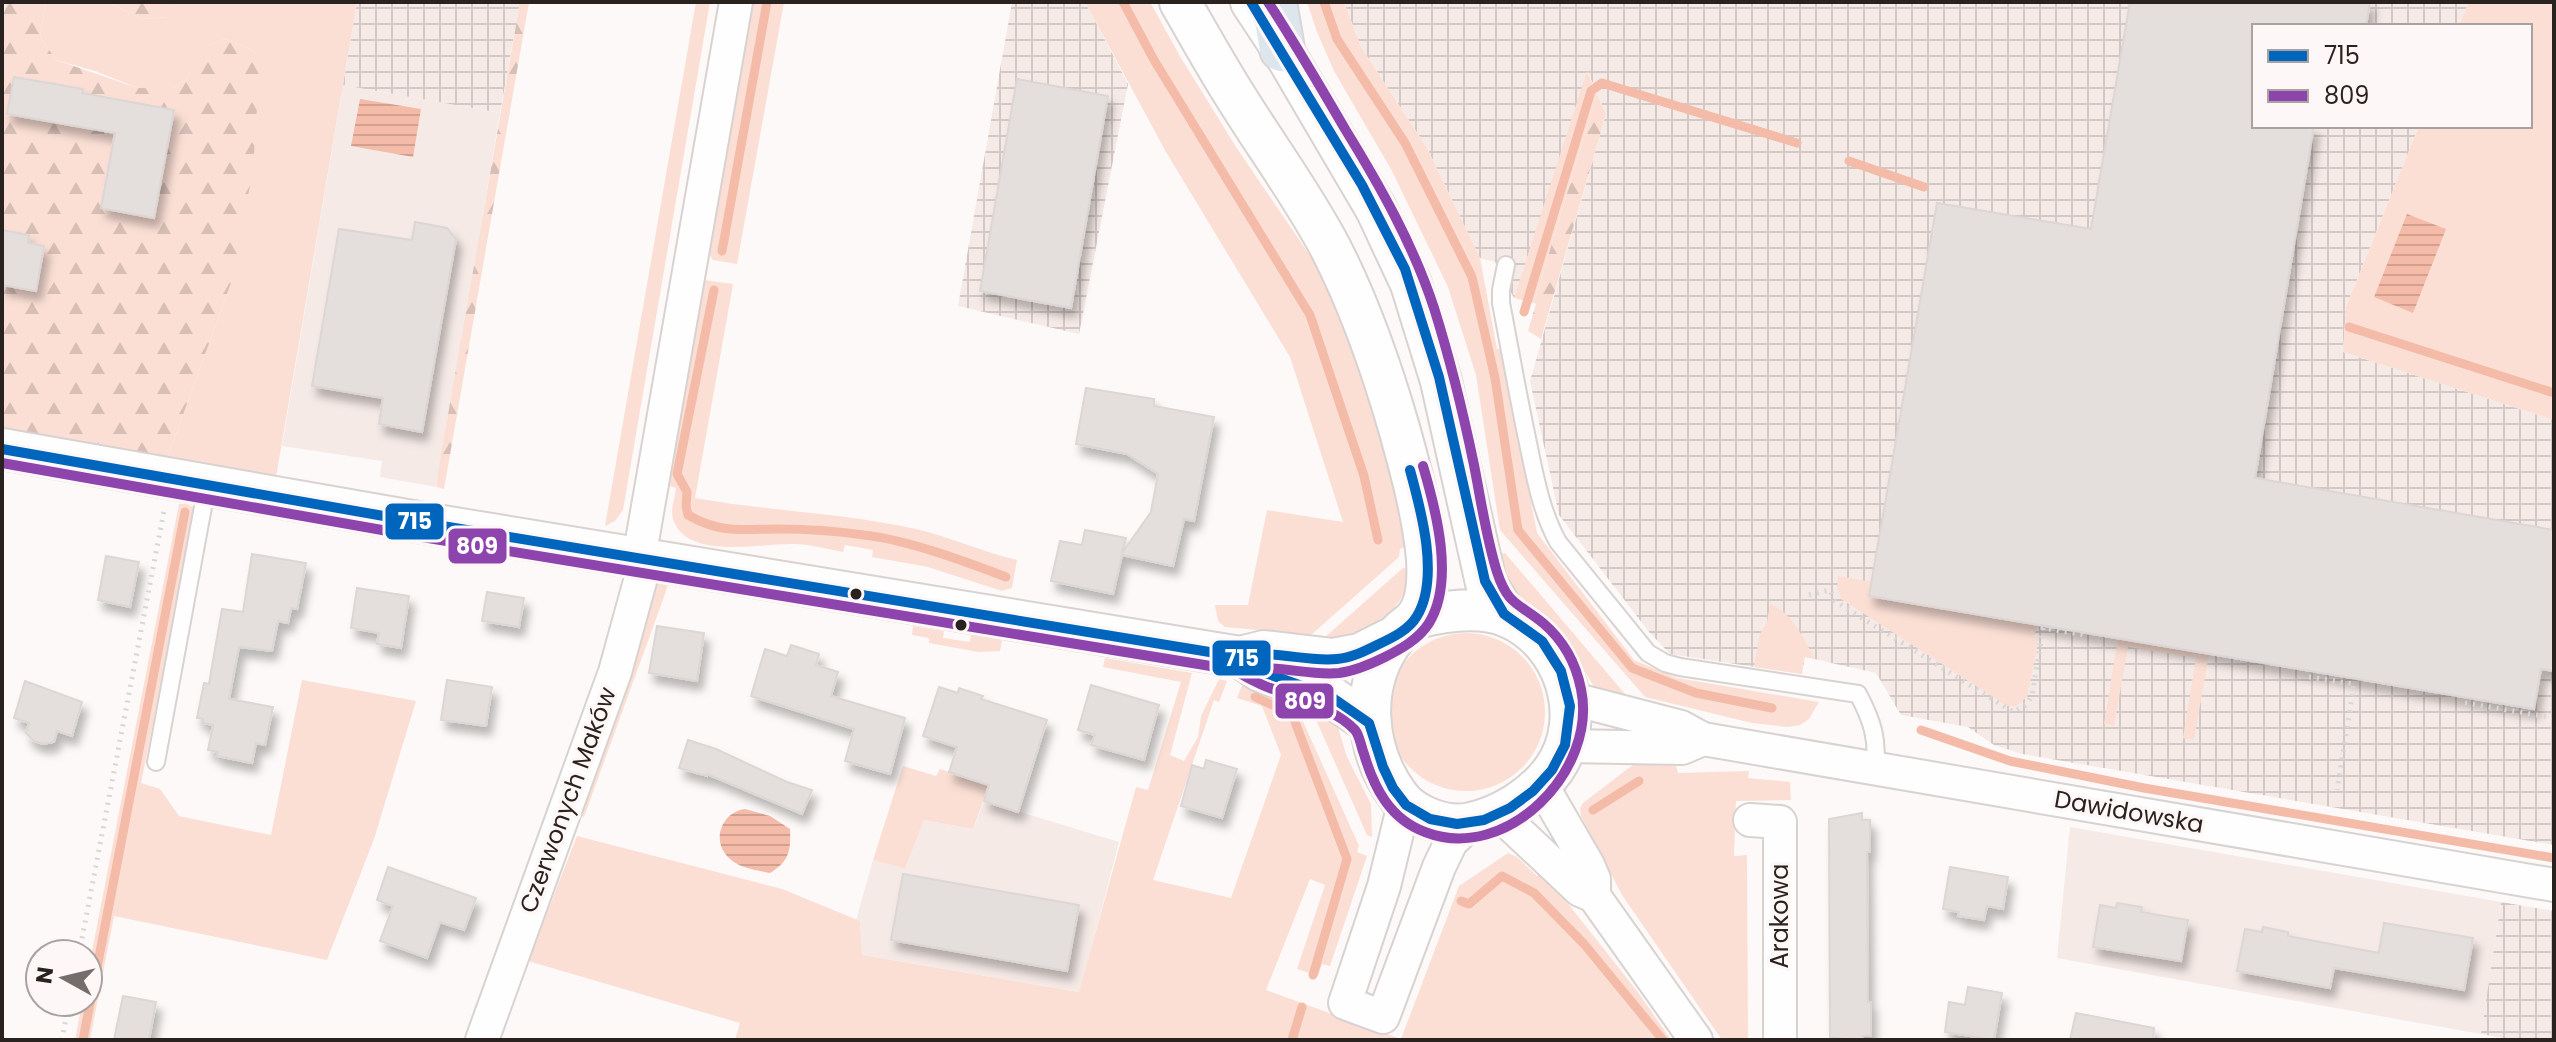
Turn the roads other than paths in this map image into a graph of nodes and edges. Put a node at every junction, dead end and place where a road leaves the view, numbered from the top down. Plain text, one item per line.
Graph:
1 (736, 2) edge
2 (1180, 2) edge
3 (1251, 2) edge
4 (1274, 2) edge
5 (1282, 49) junction
6 (1506, 265) dead end
7 (2, 449) edge
8 (188, 482) junction
9 (640, 557) junction
10 (1507, 617) junction
11 (1406, 627) junction
12 (1240, 657) junction
13 (1569, 698) junction
14 (1369, 723) junction
15 (1703, 739) junction
16 (1565, 746) junction
17 (156, 762) dead end
18 (1875, 768) junction
19 (1541, 784) junction
20 (1404, 804) junction
21 (1485, 818) junction
22 (1750, 820) dead end
23 (2554, 885) edge
24 (1594, 896) junction
25 (482, 1040) edge
26 (1696, 1040) edge
27 (1780, 1040) edge

1 - 9 street, Czerwonych Maków
2 - 11 street
3 - 5 street
4 - 5 highway
5 - 10 street
6 - 18 lane
7 - 8 street
8 - 9 street
8 - 17 lane
9 - 12 street
9 - 25 street, Czerwonych Maków
10 - 11 street
10 - 13 street
11 - 12 street
11 - 14 street
12 - 14 street
13 - 15 street, Dawidowska
13 - 16 street
14 - 20 street
15 - 16 street, Dawidowska
15 - 18 street, Dawidowska
16 - 19 street
18 - 23 street, Dawidowska
19 - 21 street
19 - 24 street
20 - 21 street
20 - 21 street
21 - 24 street
22 - 27 street, Arakowa
24 - 26 street

